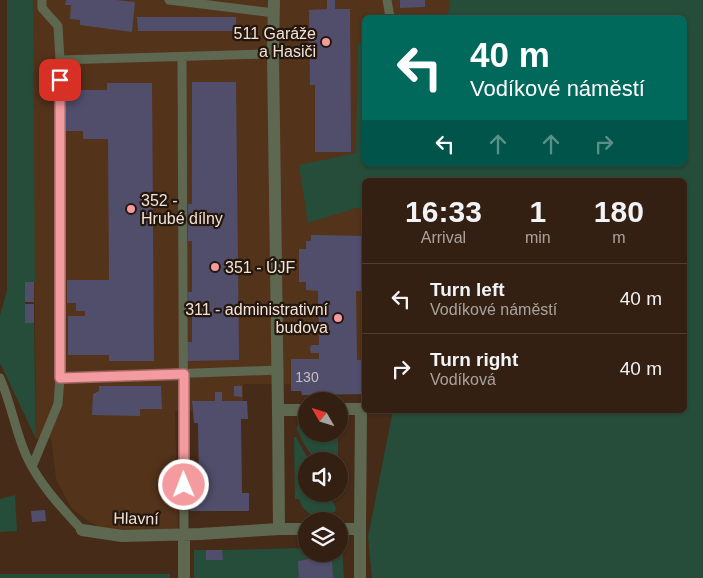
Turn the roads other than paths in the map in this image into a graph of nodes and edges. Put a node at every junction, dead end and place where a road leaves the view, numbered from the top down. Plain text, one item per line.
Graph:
1 (42, 0) edge
2 (169, 0) edge
3 (387, 0) edge
4 (274, 6) edge
5 (390, 15) edge
6 (273, 55) junction
7 (182, 57) junction
8 (60, 60) junction
9 (278, 370) junction
10 (184, 374) junction
11 (0, 378) edge
12 (60, 378) junction
13 (348, 409) edge
14 (278, 410) junction
15 (298, 410) edge
16 (32, 467) junction
17 (279, 529) junction
18 (298, 529) edge
19 (348, 529) edge
20 (360, 529) junction
21 (82, 530) joint
22 (184, 535) junction
23 (184, 578) edge
24 (360, 578) edge

1 - 8 lane
2 - 4 lane
3 - 5 lane
4 - 6 street
6 - 7 lane
6 - 9 street
7 - 8 lane
7 - 10 lane
8 - 12 lane
9 - 10 lane
9 - 14 street
10 - 12 lane
10 - 22 lane
11 - 16 lane
12 - 16 lane
13 - 20 street
14 - 15 street
14 - 17 street
16 - 21 lane
17 - 18 street, Hlavní
17 - 22 street, Hlavní
19 - 20 street
20 - 24 street
21 - 22 street, Hlavní
22 - 23 street

